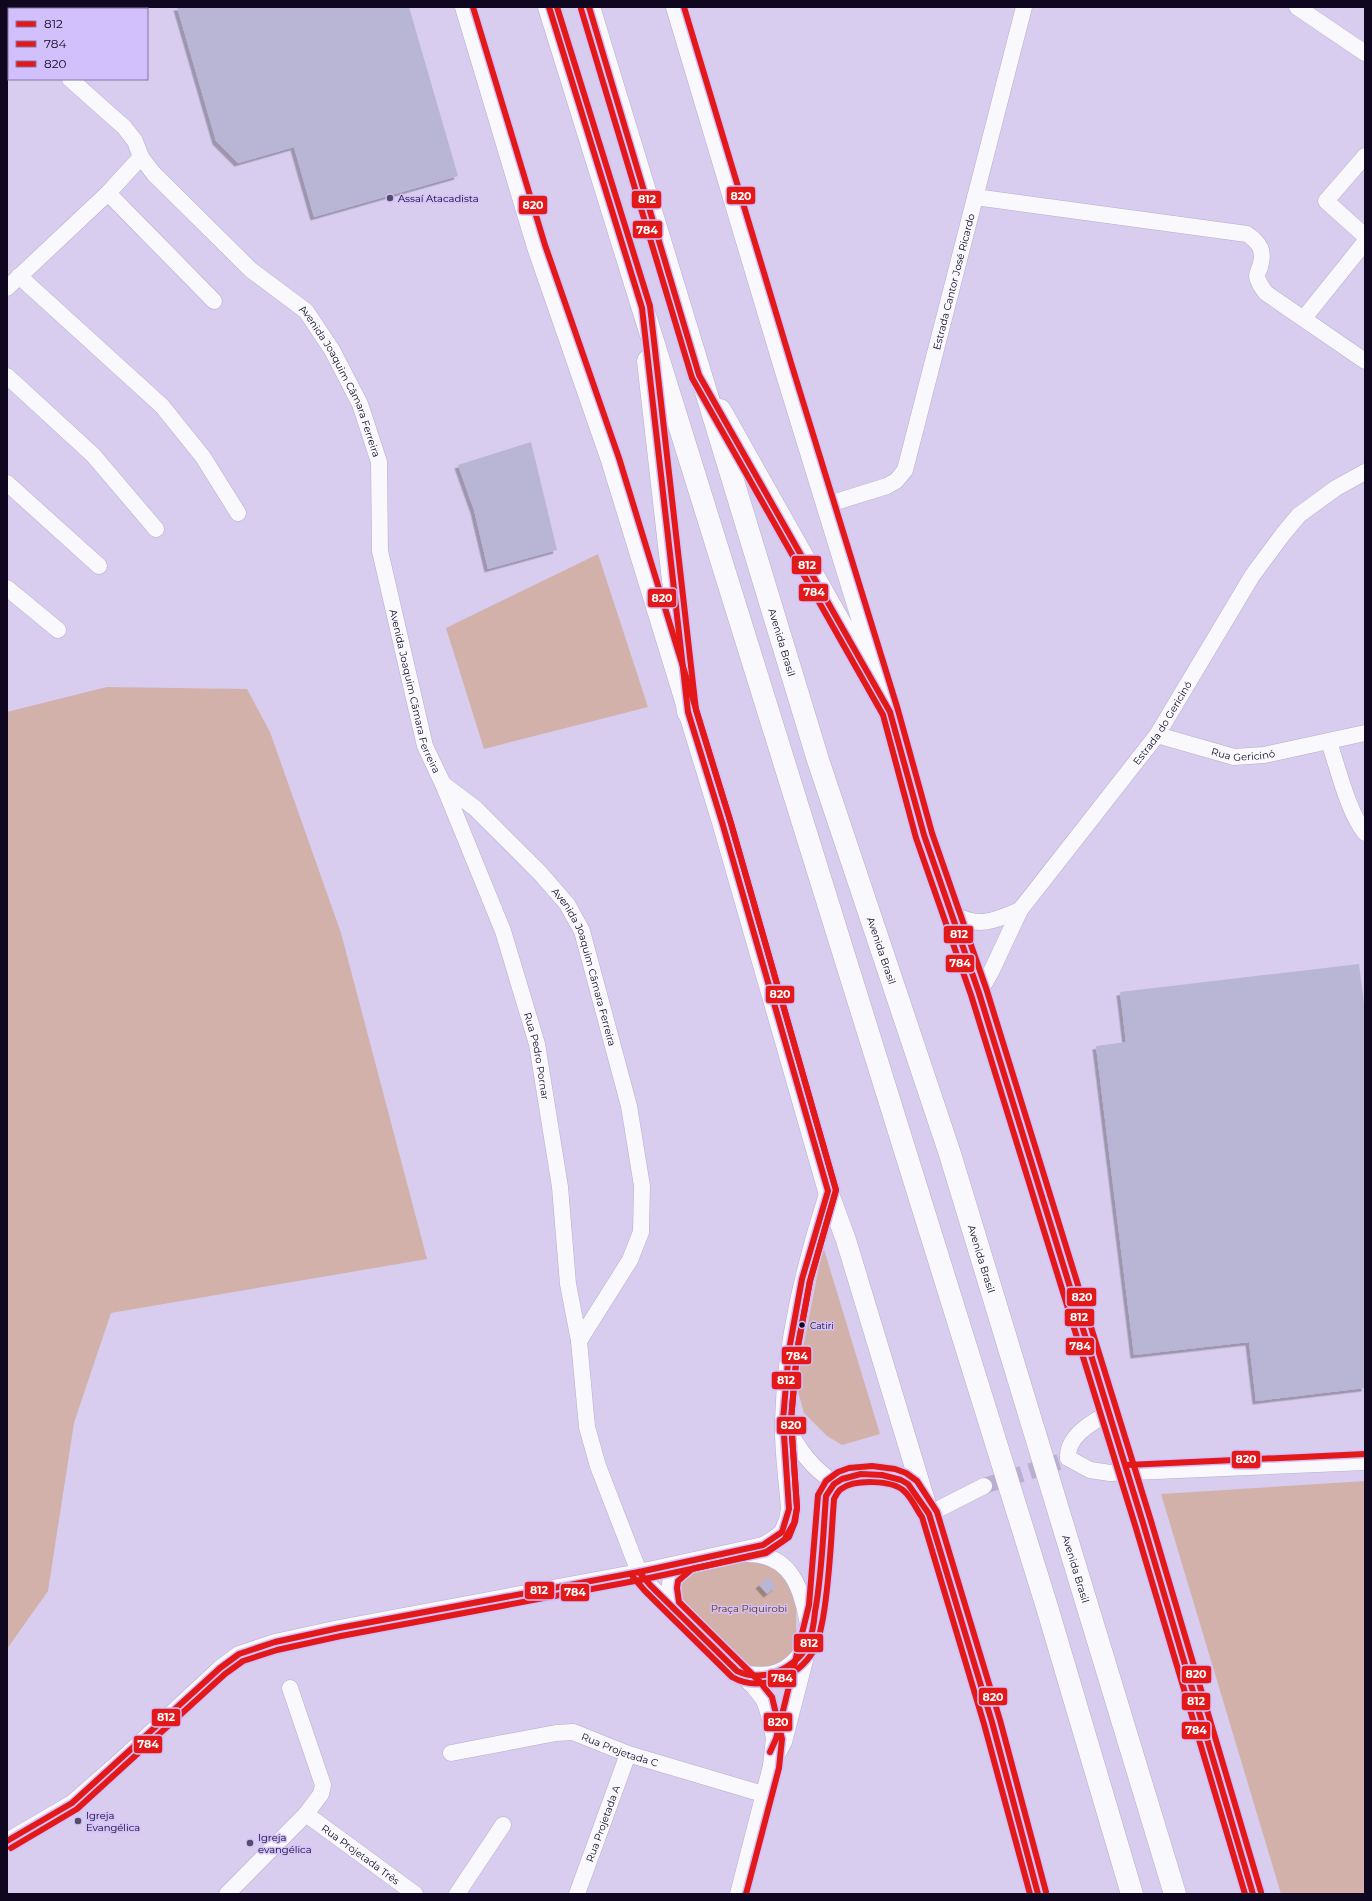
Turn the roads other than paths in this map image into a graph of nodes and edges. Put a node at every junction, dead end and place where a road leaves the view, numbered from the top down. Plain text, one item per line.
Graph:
1 (465, 7) edge
2 (548, 7) edge
3 (589, 7) edge
4 (676, 7) edge
5 (1024, 7) edge
6 (1296, 7) edge
7 (1365, 53) edge
8 (71, 80) edge
9 (1365, 156) edge
10 (141, 157) junction
11 (108, 193) junction
12 (975, 196) junction
13 (1365, 236) edge
14 (1365, 242) edge
15 (19, 276) junction
16 (7, 288) edge
17 (214, 301) dead end
18 (642, 308) junction
19 (1304, 318) junction
20 (1365, 360) edge
21 (699, 375) junction
22 (7, 376) edge
23 (1365, 472) edge
24 (7, 484) edge
25 (826, 505) junction
26 (238, 513) dead end
27 (156, 529) dead end
28 (99, 566) dead end
29 (7, 588) edge
30 (58, 630) dead end
31 (688, 712) junction
32 (890, 712) junction
33 (1365, 733) edge
34 (1157, 735) junction
35 (1329, 742) junction
36 (443, 784) junction
37 (1359, 809) edge
38 (1365, 833) edge
39 (1020, 910) junction
40 (952, 913) junction
41 (979, 994) junction
42 (828, 1191) junction
43 (579, 1341) junction
44 (1108, 1413) junction
45 (783, 1420) junction
46 (1365, 1462) edge
47 (1127, 1473) junction
48 (835, 1483) junction
49 (984, 1486) tunnel mouth
50 (929, 1514) junction
51 (720, 1555) junction
52 (688, 1562) junction
53 (638, 1572) junction
54 (672, 1606) junction
55 (809, 1642) junction
56 (738, 1672) junction
57 (290, 1688) dead end
58 (451, 1753) dead end
59 (628, 1754) junction
60 (771, 1766) junction
61 (763, 1794) junction
62 (306, 1814) junction
63 (503, 1825) dead end
64 (7, 1841) edge
65 (227, 1894) edge
66 (415, 1894) edge
67 (456, 1894) edge
68 (577, 1894) edge
69 (738, 1894) edge
70 (1038, 1894) edge
71 (1132, 1894) edge
72 (1175, 1894) edge
73 (1253, 1894) edge

1 - 31 main road
2 - 18 highway
3 - 21 highway, Avenida Brasil
4 - 25 main road
5 - 12 street, Estrada Cantor José Ricardo
6 - 7 street
8 - 10 street, Avenida Joaquim Câmara Ferreira
9 - 13 street
10 - 11 street
10 - 36 street, Avenida Joaquim Câmara Ferreira
11 - 15 street
11 - 17 street
12 - 19 street
12 - 25 street, Estrada Cantor José Ricardo
14 - 19 street
15 - 16 street
15 - 26 street
18 - 31 highway
18 - 71 highway
19 - 20 street
21 - 32 highway
21 - 72 highway, Avenida Brasil
22 - 27 street
23 - 34 street, Estrada do Gericinó
24 - 28 street
25 - 32 main road
29 - 30 street
31 - 42 main road
32 - 40 main road
33 - 35 street, Rua Gericinó
34 - 35 street, Rua Gericinó
34 - 39 street, Estrada do Gericinó
35 - 37 street
36 - 43 street, Rua Pedro Pornar
36 - 43 street, Avenida Joaquim Câmara Ferreira
37 - 38 street
39 - 40 street
39 - 41 street, Estrada do Gericinó
40 - 41 main road
41 - 44 main road
42 - 45 street
42 - 50 main road
43 - 53 street, Rua Pedro Pornar
44 - 47 main road
44 - 47 street
45 - 48 street
45 - 51 street
46 - 47 street
47 - 73 main road
48 - 50 street
48 - 55 street
49 - 50 street
50 - 70 main road
51 - 52 street
51 - 55 street
52 - 53 street
52 - 54 street
53 - 54 street
53 - 64 street
54 - 56 street
55 - 56 street
55 - 60 street
56 - 60 street
57 - 62 street
58 - 59 street, Rua Projetada C
59 - 61 street, Rua Projetada C
59 - 68 street, Rua Projetada A
60 - 61 street
61 - 69 street
62 - 65 street
62 - 66 street, Rua Projetada Três
63 - 67 street

